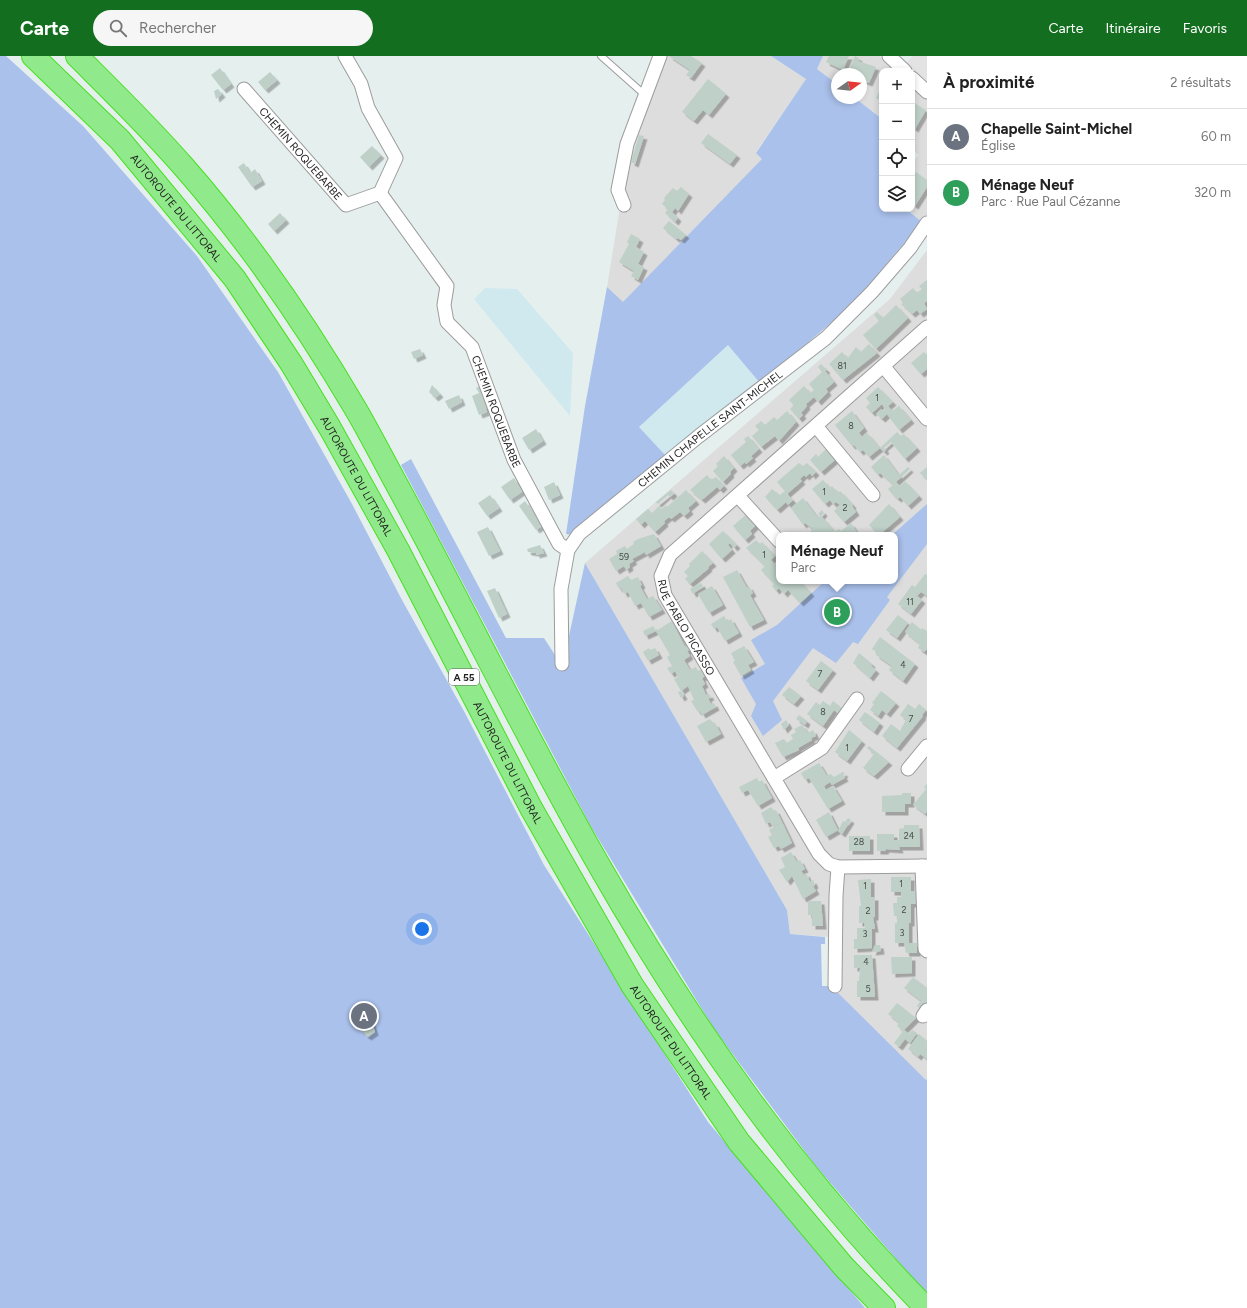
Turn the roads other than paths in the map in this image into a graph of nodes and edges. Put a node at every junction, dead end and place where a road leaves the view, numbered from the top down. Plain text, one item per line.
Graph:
1 (33, 56) edge
2 (77, 56) edge
3 (345, 56) edge
4 (601, 56) edge
5 (660, 56) edge
6 (889, 56) edge
7 (902, 68) edge
8 (915, 81) edge
9 (244, 89) dead end
10 (927, 92) edge
11 (645, 95) junction
12 (380, 193) junction
13 (624, 205) dead end
14 (927, 223) edge
15 (927, 327) edge
16 (884, 367) junction
17 (927, 419) edge
18 (816, 426) junction
19 (873, 495) dead end
20 (738, 496) junction
21 (776, 538) edge
22 (568, 550) junction
23 (562, 664) dead end
24 (857, 700) dead end
25 (927, 746) edge
26 (908, 769) dead end
27 (774, 778) junction
28 (924, 866) edge
29 (838, 868) junction
30 (927, 951) edge
31 (835, 986) dead end
32 (884, 1308) edge
33 (926, 1308) edge

1 - 32 highway, AUTOROUTE DU LITTORAL / A 55
2 - 33 highway, A 55
3 - 12 street
4 - 11 lane
5 - 11 street
6 - 7 street
8 - 10 street
9 - 12 street, CHEMIN ROQUEBARBE
11 - 13 street
12 - 22 street, CHEMIN ROQUEBARBE
14 - 22 street, CHEMIN CHAPELLE SAINT-MICHEL
15 - 16 street, RUE PABLO PICASSO
16 - 17 street
16 - 18 street, RUE PABLO PICASSO
18 - 19 street
18 - 20 street, RUE PABLO PICASSO
20 - 21 street
20 - 27 street, RUE PABLO PICASSO
22 - 23 street, CHEMIN CHAPELLE SAINT-MICHEL
24 - 27 street
25 - 26 street
27 - 29 street, RUE PABLO PICASSO
28 - 29 street
28 - 30 street
29 - 31 street

